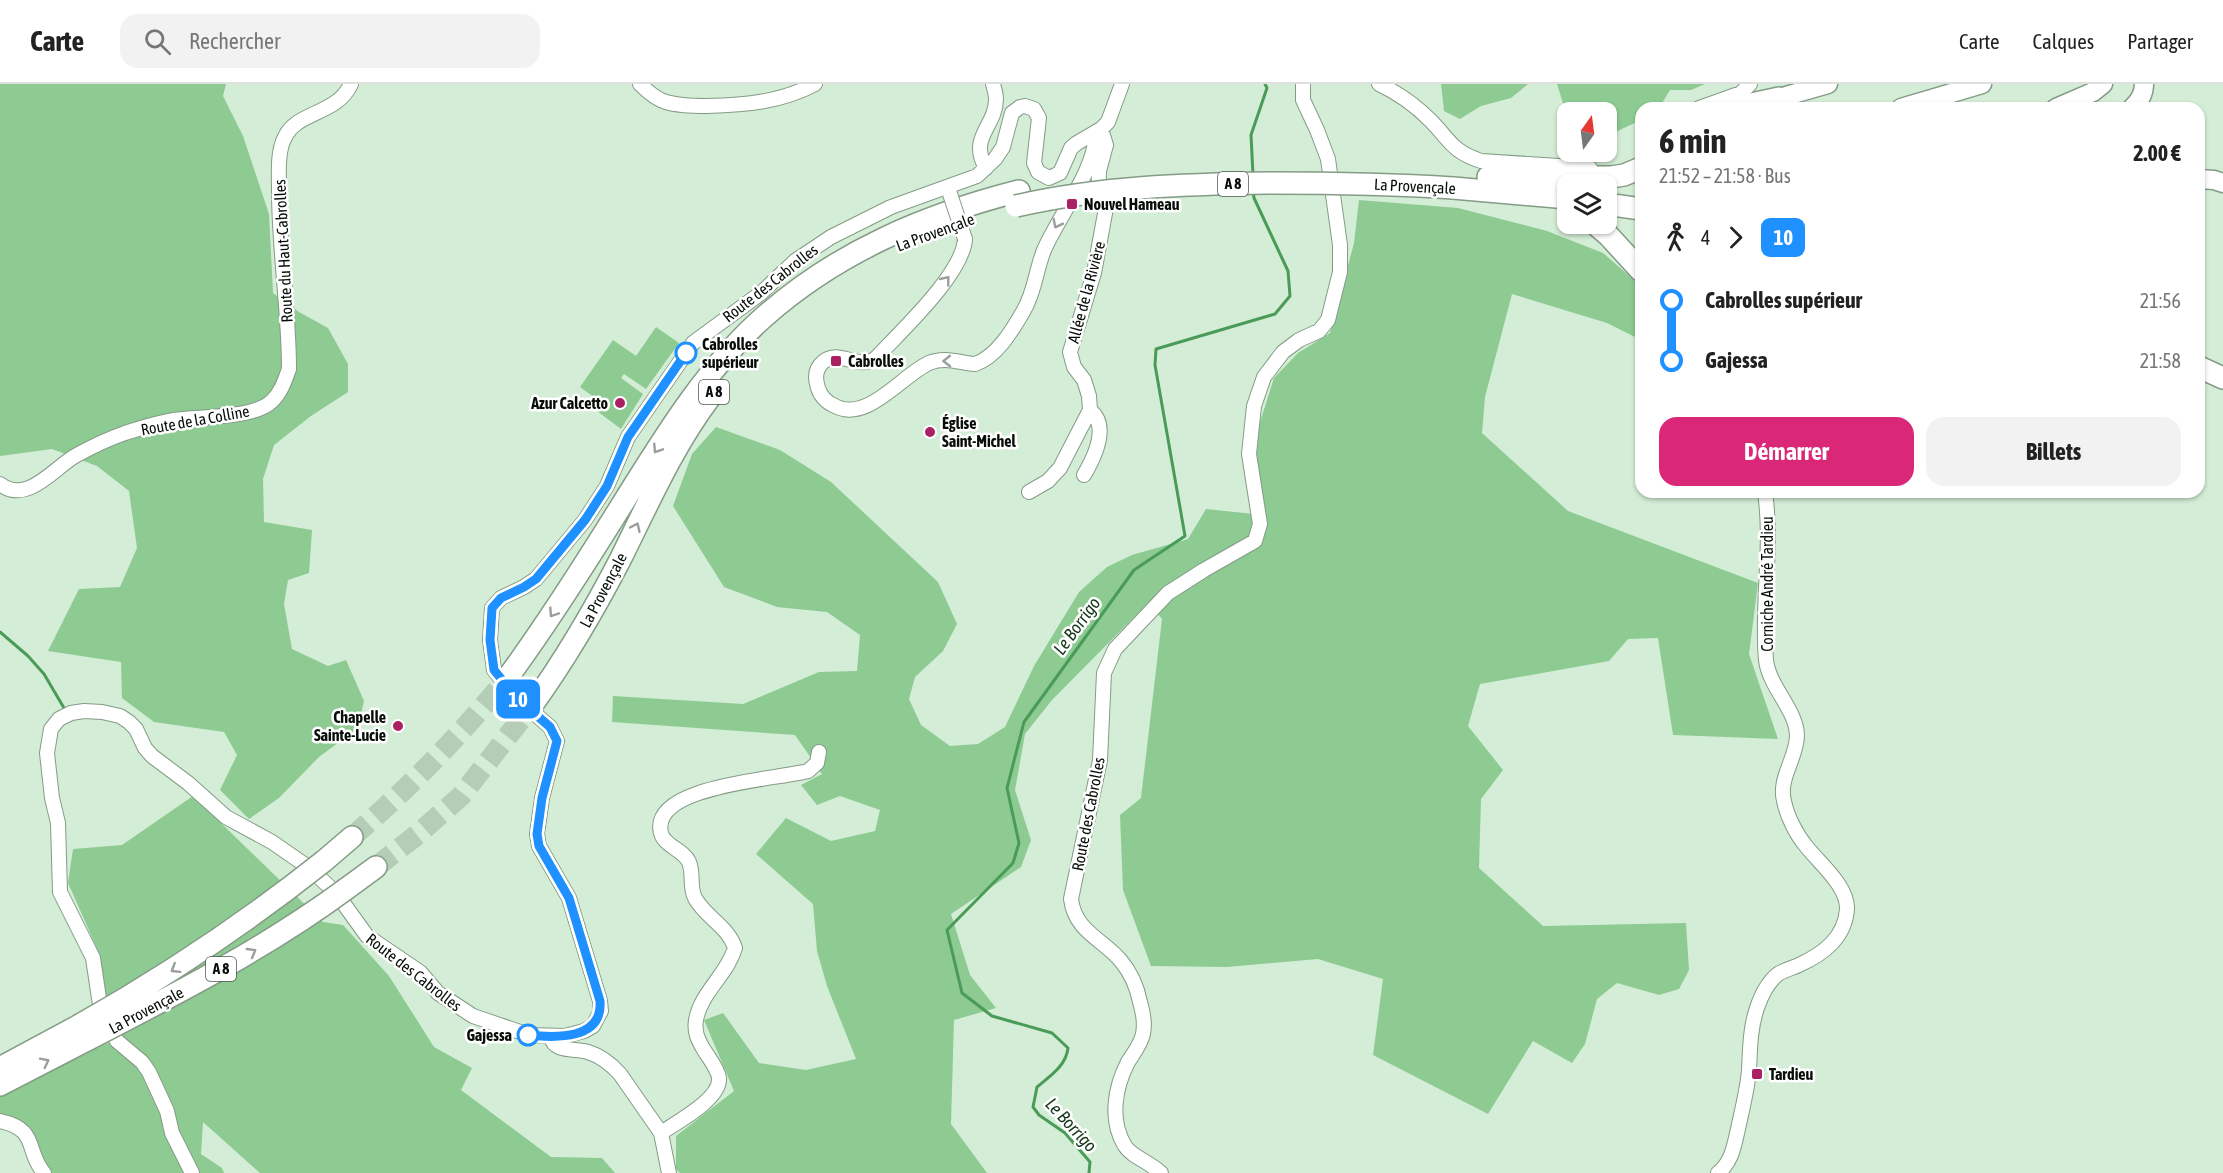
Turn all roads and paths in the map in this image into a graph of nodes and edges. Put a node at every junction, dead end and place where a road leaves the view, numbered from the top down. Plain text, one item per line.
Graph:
1 (351, 84) edge
2 (640, 84) edge
3 (815, 84) edge
4 (993, 84) edge
5 (1122, 84) edge
6 (1303, 84) edge
7 (1379, 84) edge
8 (1750, 84) edge
9 (1828, 84) edge
10 (1982, 84) edge
11 (2103, 84) edge
12 (2144, 84) edge
13 (2156, 84) edge
14 (1786, 90) edge
15 (1716, 102) edge
16 (1751, 102) edge
17 (1765, 102) edge
18 (1921, 102) edge
19 (2070, 102) edge
20 (2138, 102) edge
21 (2149, 102) edge
22 (1098, 131) junction
23 (1635, 160) edge
24 (986, 168) junction
25 (1635, 171) edge
26 (2205, 171) edge
27 (2223, 174) edge
28 (2205, 179) edge
29 (1483, 183) junction
30 (2223, 183) edge
31 (1557, 186) edge
32 (949, 191) junction
33 (1617, 193) edge
34 (1635, 195) edge
35 (1557, 196) edge
36 (1017, 199) junction
37 (1617, 206) edge
38 (1557, 207) edge
39 (1635, 208) edge
40 (1607, 234) edge
41 (1635, 264) edge
42 (2205, 356) edge
43 (2223, 363) edge
44 (2205, 370) edge
45 (2223, 378) edge
46 (285, 380) joint
47 (1090, 410) junction
48 (1084, 475) dead end
49 (0, 484) edge
50 (1029, 492) dead end
51 (1766, 498) edge
52 (511, 673) tunnel mouth
53 (533, 705) tunnel mouth
54 (819, 752) dead end
55 (352, 837) tunnel mouth
56 (376, 867) tunnel mouth
57 (84, 1033) junction
58 (551, 1037) junction
59 (0, 1068) edge
60 (0, 1085) edge
61 (0, 1121) edge
62 (661, 1133) junction
63 (44, 1173) edge
64 (192, 1173) edge
65 (669, 1173) edge
66 (1161, 1173) edge
67 (1718, 1173) edge

1 - 46 street, Route du Haut-Cabrolles
2 - 3 street
4 - 24 street
5 - 22 street, Route des Cabrolles
6 - 66 street, Route des Cabrolles
7 - 23 street
8 - 15 street
9 - 14 main road
10 - 18 main road
11 - 19 main road
12 - 20 main road
13 - 21 main road
14 - 16 highway
14 - 17 highway
22 - 24 street, Route des Cabrolles
22 -> 32 street, bridge
22 - 47 street, Allée de la Rivière
24 - 32 street, Route des Cabrolles
25 - 29 highway
26 - 27 main road
28 - 30 main road
29 - 31 highway, La Provençale / A 8
29 - 35 highway, La Provençale / A 8
29 - 36 highway, La Provençale / A 8
29 - 38 highway
32 - 58 street, Route des Cabrolles
33 - 34 highway
36 -> 52 highway, La Provençale / A 8
53 -> 36 highway, La Provençale / A 8
37 - 39 highway
40 - 41 highway
42 - 43 highway
44 - 45 highway
46 - 49 street, Route de la Colline
47 - 48 street, Allée de la Rivière
47 - 50 street
51 - 67 street, Corniche André Tardieu
54 - 62 street
55 -> 57 highway, La Provençale / A 8, bridge
57 -> 56 highway, La Provençale / A 8, bridge
57 - 59 highway, La Provençale / A 8
60 -> 57 highway, La Provençale / A 8
58 - 62 street
58 - 64 street, Route des Cabrolles
61 - 63 street
62 - 65 street

